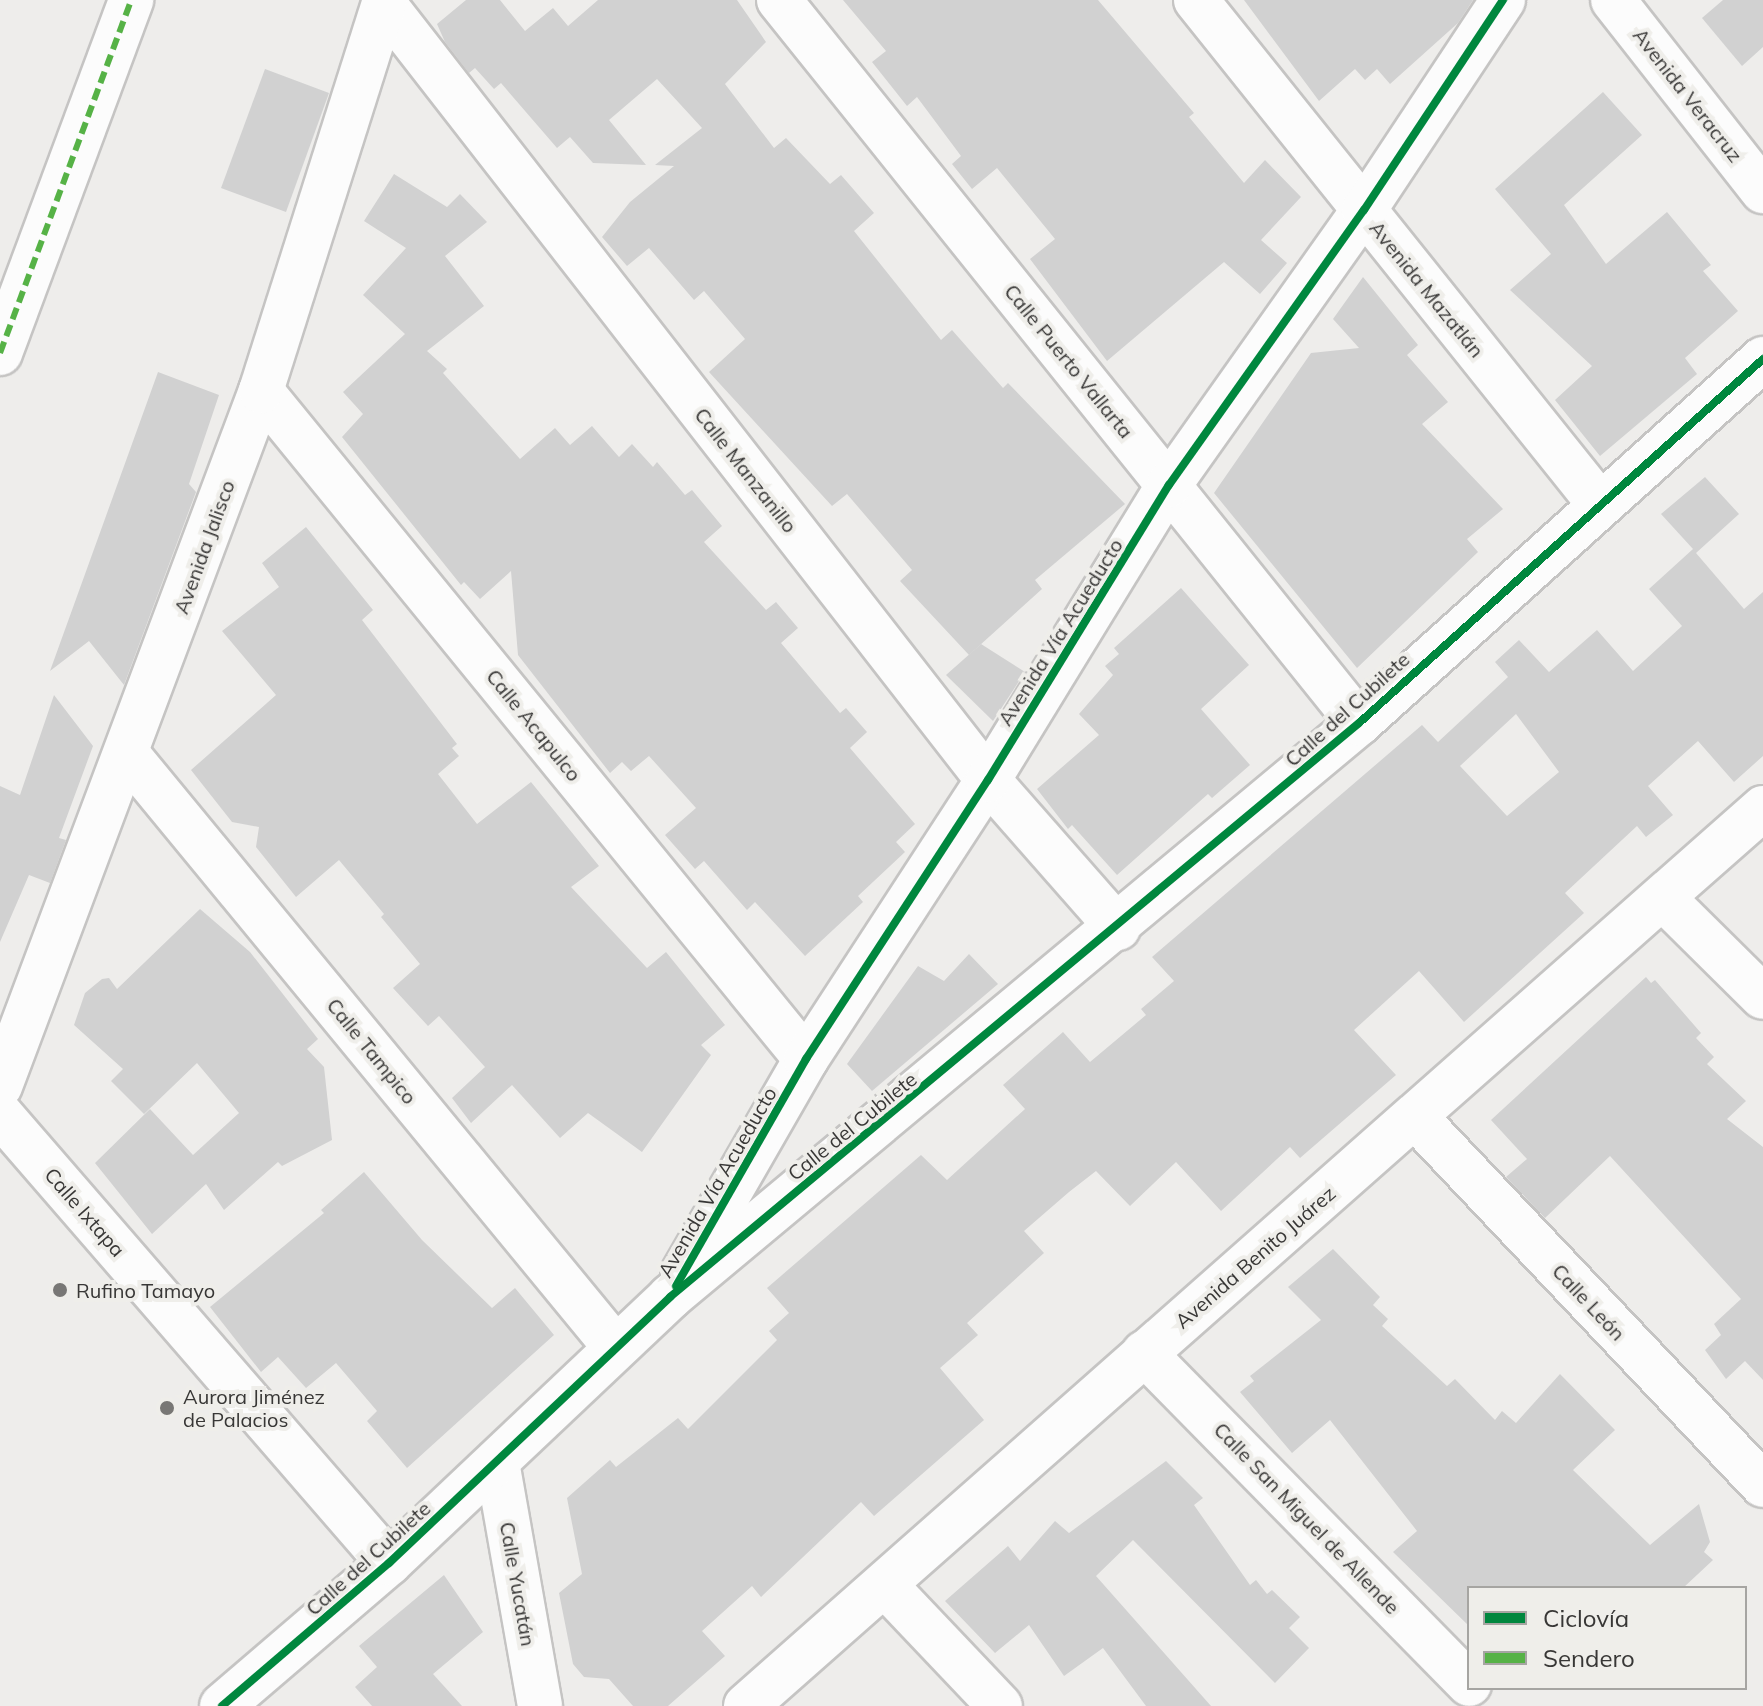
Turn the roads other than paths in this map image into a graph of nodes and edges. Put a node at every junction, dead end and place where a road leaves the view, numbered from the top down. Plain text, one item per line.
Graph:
1 (131, 0) edge
2 (779, 0) edge
3 (1196, 0) edge
4 (1503, 0) edge
5 (1613, 0) edge
6 (385, 2) edge
7 (1763, 191) edge
8 (1364, 210) junction
9 (0, 353) edge
10 (1763, 359) edge
11 (261, 391) junction
12 (1169, 485) junction
13 (1598, 502) junction
14 (1359, 723) junction
15 (127, 754) junction
16 (988, 780) junction
17 (1763, 808) edge
18 (1664, 899) junction
19 (1118, 928) junction
20 (1763, 997) edge
21 (806, 1059) junction
22 (0, 1086) edge
23 (0, 1114) edge
24 (1416, 1118) junction
25 (670, 1297) junction
26 (616, 1348) junction
27 (1144, 1353) junction
28 (497, 1462) junction
29 (1763, 1485) edge
30 (389, 1563) junction
31 (885, 1585) junction
32 (1467, 1682) edge
33 (1475, 1690) edge
34 (222, 1706) edge
35 (540, 1706) edge
36 (746, 1706) edge
37 (1000, 1706) edge
38 (1491, 1706) edge

1 - 9 street
2 - 12 street, Calle Puerto Vallarta
3 - 8 street, Avenida Mazatlán
4 - 8 street, Avenida Vía Acueducto
5 - 7 street, Avenida Veracruz
6 - 11 street, Avenida Jalisco
6 - 16 street, Calle Manzanillo
8 - 12 street, Avenida Vía Acueducto
8 - 13 street, Avenida Mazatlán
10 - 13 street, Calle del Cubilete
11 - 15 street, Avenida Jalisco
11 - 21 street, Calle Acapulco
12 - 14 street, Calle Puerto Vallarta
12 - 16 street, Avenida Vía Acueducto
13 - 14 street, Calle del Cubilete
14 - 19 street, Calle del Cubilete
15 - 22 street, Avenida Jalisco
15 - 26 street, Calle Tampico
16 - 19 street, Calle Manzanillo
16 - 21 street, Avenida Vía Acueducto
17 - 18 street, Avenida Benito Juárez
18 - 20 street
18 - 24 street, Avenida Benito Juárez
19 - 25 street, Calle del Cubilete
21 - 25 street, Avenida Vía Acueducto
23 - 30 street, Calle Ixtapa
24 - 27 street, Avenida Benito Juárez
24 - 29 street, Calle León
25 - 26 street, Calle del Cubilete
26 - 28 street, Calle del Cubilete
27 - 31 street, Avenida Benito Juárez
27 - 32 street, Calle San Miguel de Allende
28 - 30 street, Calle del Cubilete
28 - 35 street, Calle Yucatán
30 - 34 street, Calle del Cubilete
31 - 36 street, Avenida Benito Juárez
31 - 37 street
33 - 38 street

